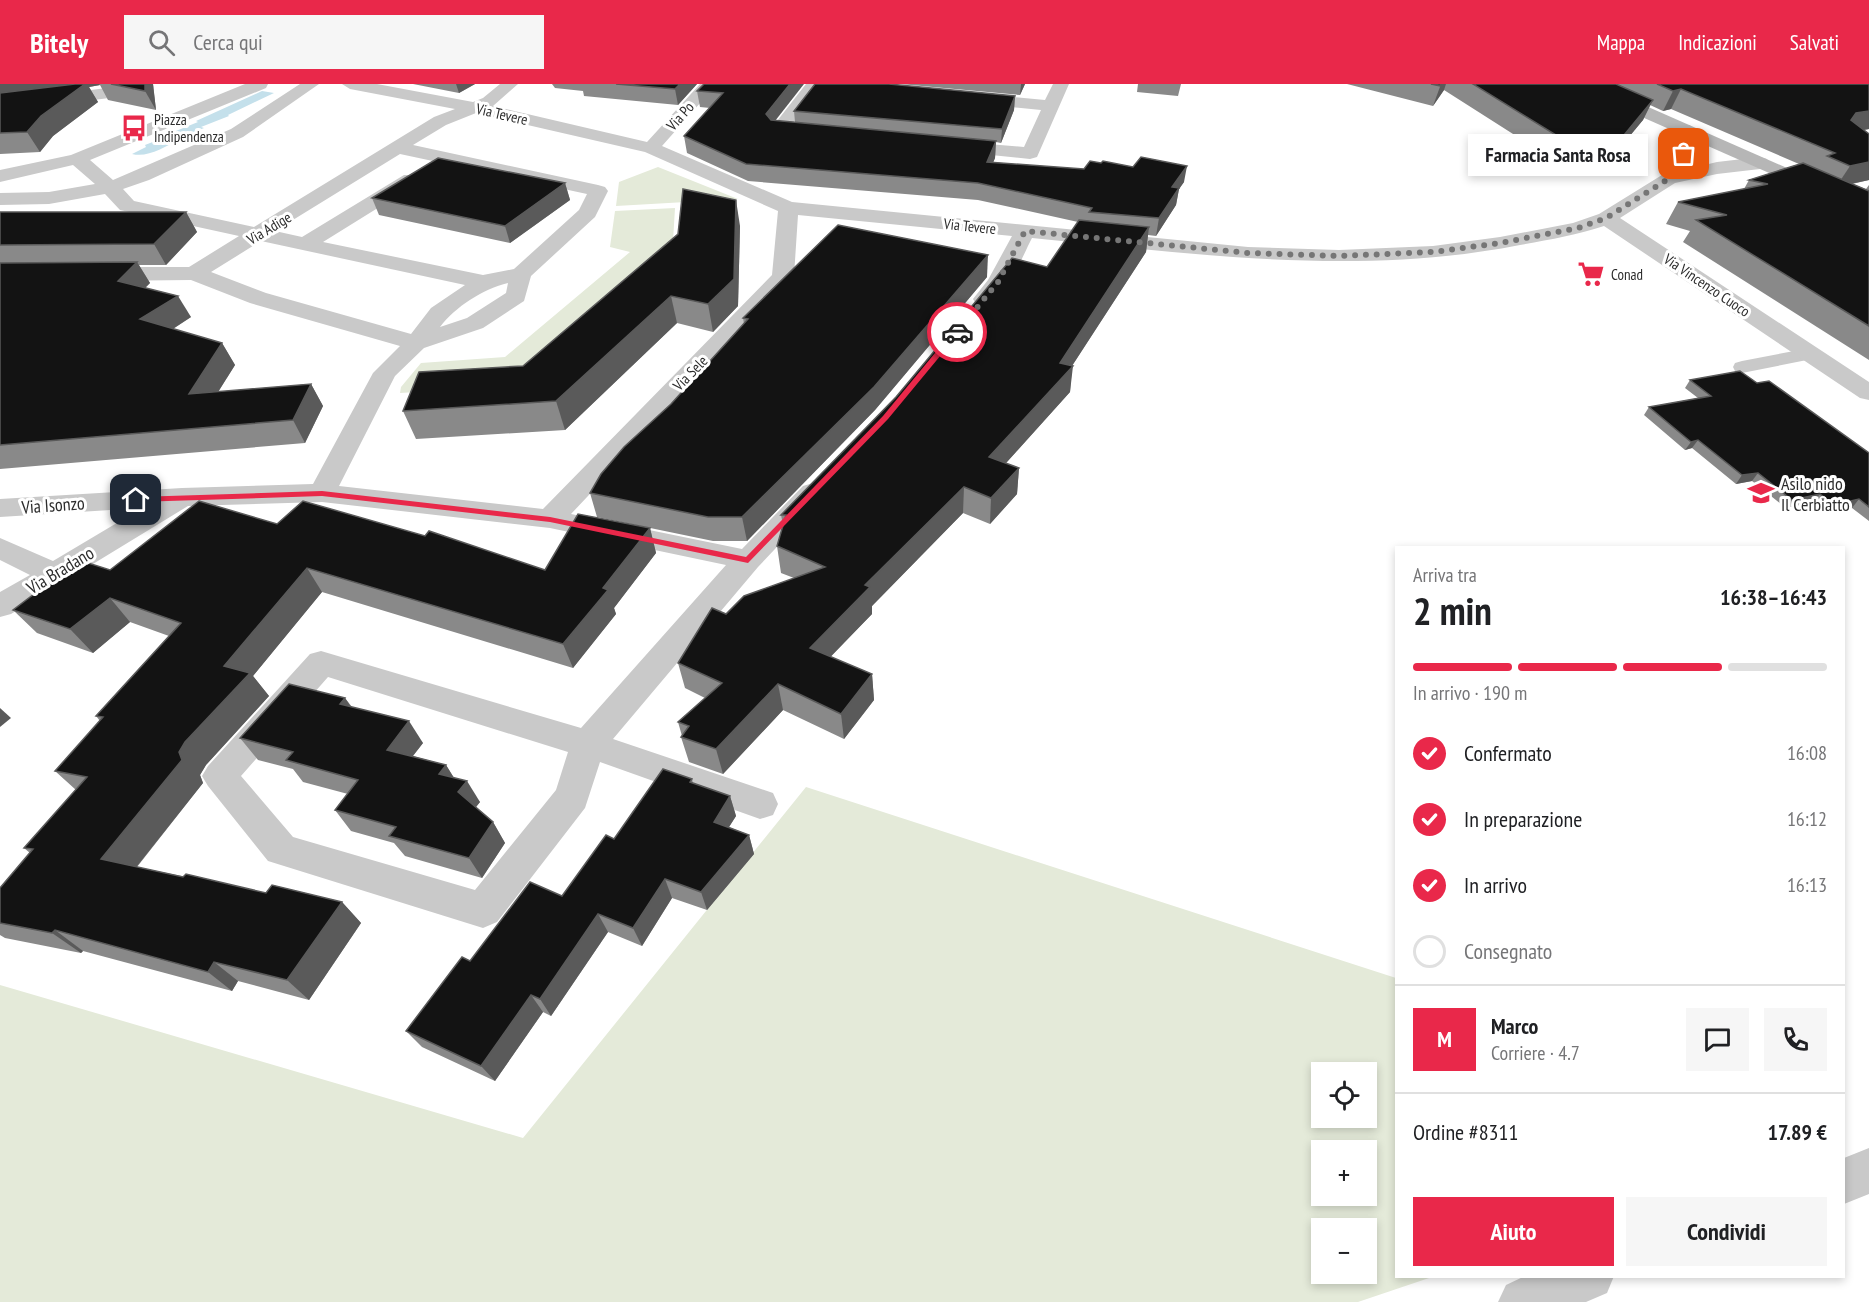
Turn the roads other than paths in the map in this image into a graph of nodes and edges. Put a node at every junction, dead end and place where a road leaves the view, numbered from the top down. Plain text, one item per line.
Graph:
1 (137, 84) edge
2 (260, 84) edge
3 (311, 84) edge
4 (350, 84) edge
5 (510, 84) edge
6 (709, 84) edge
7 (814, 84) edge
8 (1061, 84) edge
9 (1582, 84) edge
10 (956, 97) edge
11 (1051, 106) junction
12 (0, 107) edge
13 (477, 108) junction
14 (1684, 129) junction
15 (796, 132) edge
16 (936, 144) edge
17 (400, 148) junction
18 (651, 148) junction
19 (445, 158) junction
20 (80, 162) junction
21 (1760, 163) junction
22 (0, 176) edge
23 (142, 176) junction
24 (1668, 179) junction
25 (110, 187) junction
26 (1869, 188) edge
27 (1834, 196) junction
28 (0, 199) edge
29 (788, 208) junction
30 (1869, 211) edge
31 (1606, 218) junction
32 (1025, 231) junction
33 (258, 234) junction
34 (305, 244) junction
35 (194, 273) junction
36 (80, 274) edge
37 (521, 274) junction
38 (483, 282) junction
39 (968, 318) edge
40 (416, 343) junction
41 (1810, 354) junction
42 (1742, 367) dead end
43 (1869, 393) edge
44 (829, 476) edge
45 (322, 493) junction
46 (182, 497) junction
47 (0, 508) edge
48 (550, 519) junction
49 (0, 548) edge
50 (748, 560) junction
51 (54, 574) junction
52 (0, 606) edge
53 (588, 744) junction
54 (760, 804) dead end
55 (1869, 1171) edge
56 (1845, 1181) edge
57 (1585, 1278) edge
58 (1522, 1302) edge

1 - 12 street
2 - 20 street
3 - 23 street
4 - 13 street, Via Tevere
5 - 13 street, Via Adige
6 - 18 street, Via Po
7 - 15 street
8 - 11 street
9 - 14 street
10 - 11 street
11 - 16 street
13 - 17 street, Via Adige
13 - 18 street, Via Tevere
14 - 21 street
14 - 24 street
17 - 19 street
17 - 33 street, Via Adige
18 - 29 street, Via Tevere
19 - 34 street, Via Adige
19 - 37 street
20 - 22 street
20 - 23 street
20 - 25 street
21 - 24 street
21 - 27 street
23 - 25 street
24 - 31 street
25 - 28 street
25 - 33 street
26 - 27 street
27 - 30 street
29 - 32 street, Via Tevere
29 - 48 street, Via Sele
31 - 32 street, Via Tevere
31 - 41 street, Via Vincenzo Cuoco
32 - 39 street
33 - 34 street
33 - 35 street, Via Adige
34 - 38 street
35 - 36 street
35 - 40 street
37 - 38 street
37 - 40 street
38 - 40 street
40 - 45 street
41 - 42 lane
41 - 43 street, Via Vincenzo Cuoco
44 - 50 street
45 - 46 street, Via Isonzo
45 - 48 street, Via Isonzo
46 - 47 street, Via Isonzo
46 - 51 street, Via Bradano
48 - 50 street, Via Isonzo
49 - 51 street
50 - 53 street
51 - 52 street, Via Bradano
53 - 53 street
53 - 54 street
55 - 56 street
57 - 58 street

